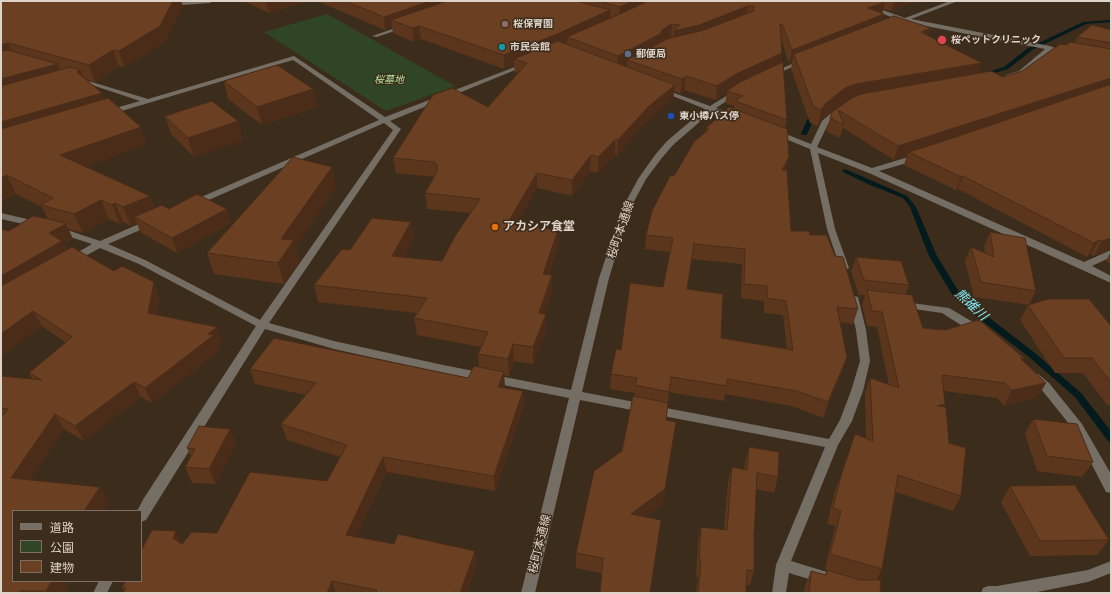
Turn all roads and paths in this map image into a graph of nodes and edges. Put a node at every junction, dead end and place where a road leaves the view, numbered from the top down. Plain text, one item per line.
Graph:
1 (210, 1) edge
2 (852, 1) edge
3 (955, 1) edge
4 (161, 5) edge
5 (905, 20) junction
6 (412, 24) edge
7 (884, 28) edge
8 (375, 36) dead end
9 (1050, 48) junction
10 (1057, 50) edge
11 (812, 57) edge
12 (536, 60) edge
13 (1003, 77) edge
14 (763, 78) edge
15 (74, 80) edge
16 (746, 86) edge
17 (653, 87) edge
18 (147, 101) junction
19 (845, 107) edge
20 (710, 109) junction
21 (104, 115) edge
22 (385, 120) junction
23 (739, 120) edge
24 (769, 131) edge
25 (813, 147) junction
26 (928, 154) edge
27 (872, 171) junction
28 (188, 206) edge
29 (1, 216) edge
30 (159, 218) edge
31 (100, 244) junction
32 (1111, 253) edge
33 (62, 265) edge
34 (1084, 266) junction
35 (847, 278) edge
36 (1111, 280) edge
37 (869, 301) edge
38 (892, 304) edge
39 (262, 325) junction
40 (986, 336) edge
41 (1023, 368) edge
42 (576, 396) junction
43 (832, 444) junction
44 (1111, 488) edge
45 (142, 514) edge
46 (783, 565) junction
47 (1111, 567) edge
48 (833, 580) edge
49 (106, 582) edge
50 (100, 593) edge
51 (528, 593) edge
52 (779, 593) edge
53 (988, 593) edge

1 - 4 street
2 - 5 street
3 - 5 street
5 - 7 street
5 - 9 street
6 - 8 street
9 - 10 street
9 - 13 street
11 - 14 street
12 - 22 street
15 - 18 street
16 - 20 street, 桜町本通線
17 - 20 street
18 - 21 street
18 - 22 street
19 - 25 street
20 - 23 street
20 - 42 street, 桜町本通線
22 - 28 street
22 - 39 street
24 - 25 street
25 - 27 street
25 - 35 street
26 - 27 street
27 - 34 street
29 - 31 street
30 - 31 street
31 - 33 street
31 - 39 street
32 - 34 street
34 - 36 street
37 - 43 street
38 - 40 street
39 - 42 street
39 - 45 street
41 - 44 street
42 - 43 street
42 - 51 street, 桜町本通線
43 - 46 street
46 - 48 street
46 - 52 street
47 - 53 street
49 - 50 street

